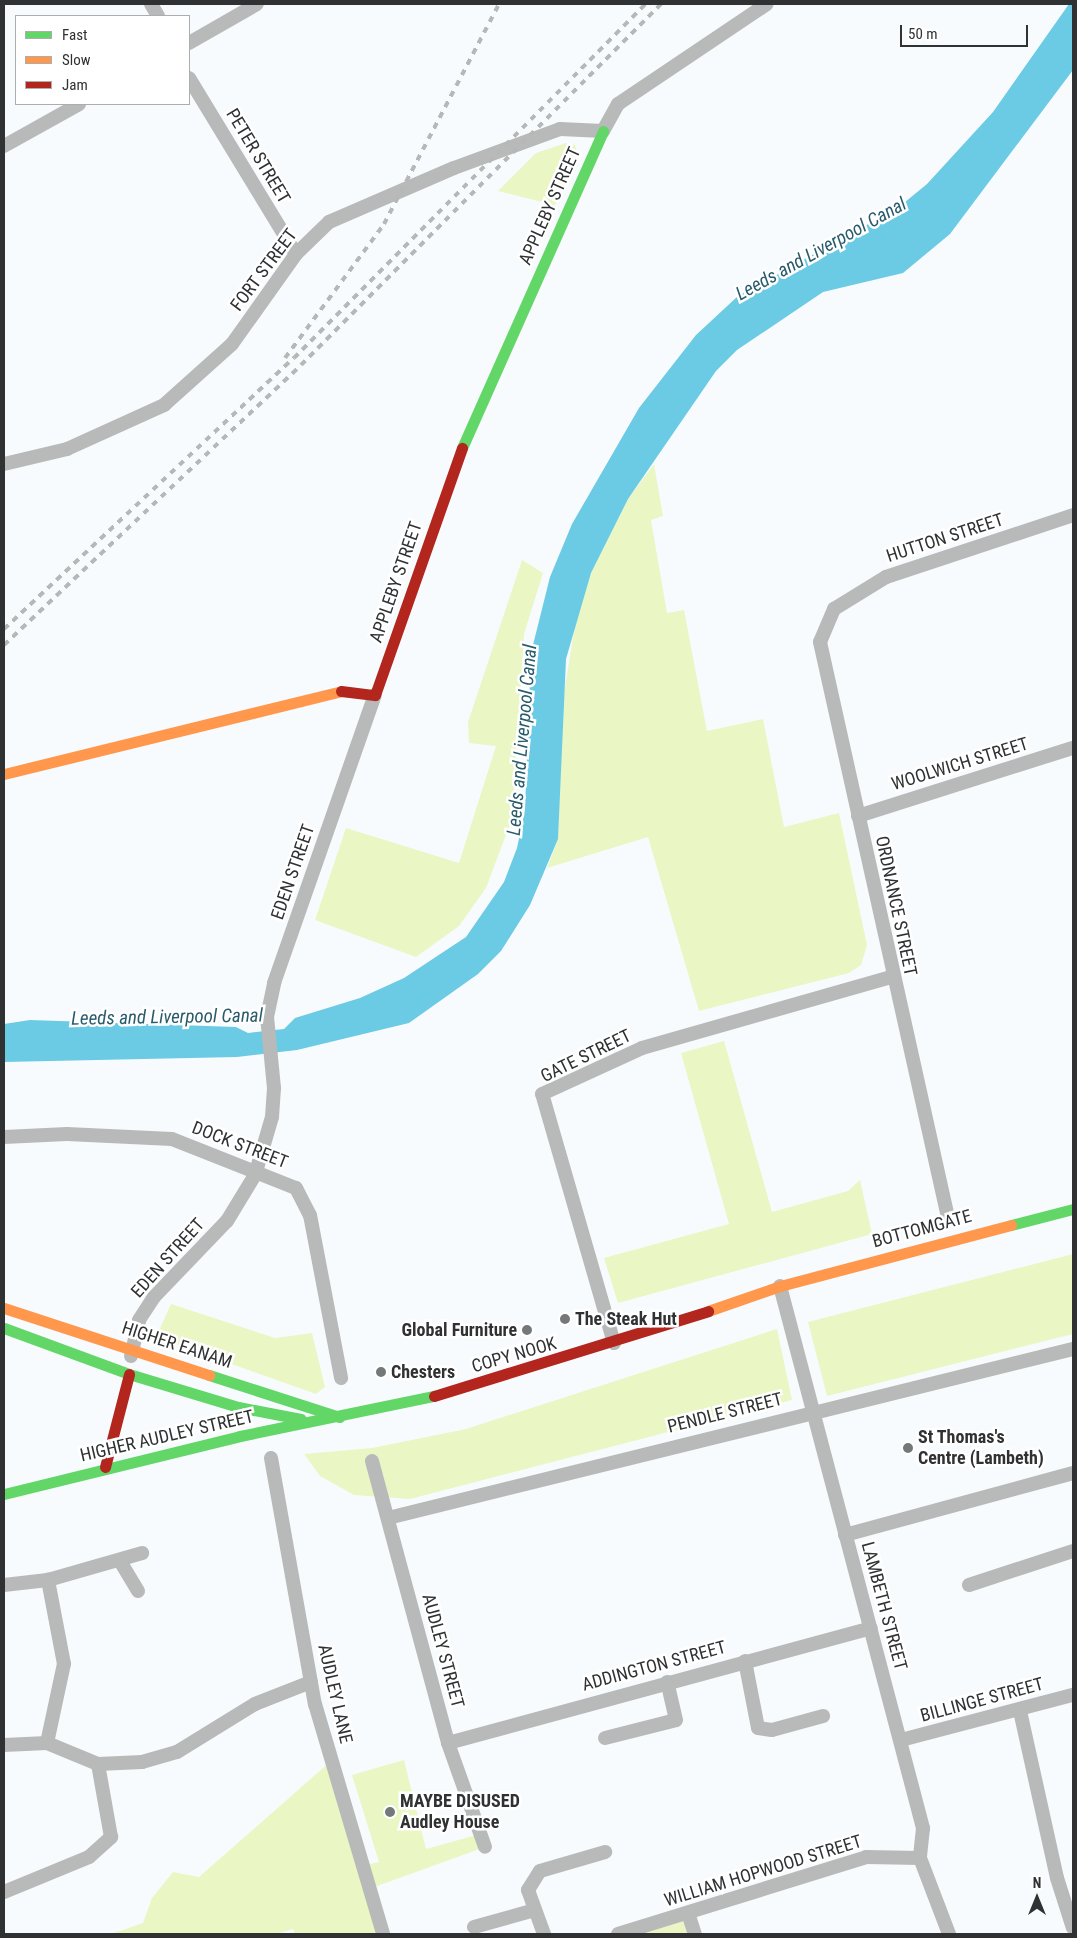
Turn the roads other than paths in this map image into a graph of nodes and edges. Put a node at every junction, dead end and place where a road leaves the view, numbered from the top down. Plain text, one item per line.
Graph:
1 (151, 4) edge
2 (257, 4) edge
3 (767, 4) edge
4 (157, 15) edge
5 (190, 41) edge
6 (190, 80) edge
7 (77, 105) edge
8 (603, 131) junction
9 (4, 146) edge
10 (296, 254) junction
11 (4, 464) edge
12 (1073, 515) edge
13 (834, 609) joint
14 (375, 695) junction
15 (1073, 748) edge
16 (4, 774) edge
17 (858, 816) junction
18 (891, 977) junction
19 (4, 1137) edge
20 (255, 1174) junction
21 (1073, 1209) edge
22 (947, 1213) dead end
23 (780, 1286) junction
24 (9, 1310) edge
25 (6, 1328) edge
26 (4, 1343) edge
27 (614, 1343) junction
28 (132, 1348) junction
29 (1073, 1349) edge
30 (129, 1374) junction
31 (340, 1378) dead end
32 (814, 1410) junction
33 (339, 1417) junction
34 (316, 1422) junction
35 (271, 1458) dead end
36 (372, 1461) dead end
37 (105, 1467) junction
38 (1073, 1473) edge
39 (4, 1494) edge
40 (388, 1518) junction
41 (845, 1535) junction
42 (142, 1552) dead end
43 (1072, 1555) edge
44 (120, 1561) junction
45 (48, 1580) junction
46 (4, 1585) edge
47 (969, 1585) dead end
48 (138, 1591) dead end
49 (871, 1628) junction
50 (745, 1661) junction
51 (311, 1682) junction
52 (667, 1682) junction
53 (1073, 1695) edge
54 (1020, 1710) junction
55 (823, 1716) dead end
56 (605, 1738) dead end
57 (901, 1740) junction
58 (448, 1743) junction
59 (47, 1744) junction
60 (4, 1745) edge
61 (98, 1764) junction
62 (484, 1847) dead end
63 (605, 1852) dead end
64 (920, 1858) junction
65 (4, 1892) edge
66 (535, 1910) junction
67 (688, 1913) junction
68 (474, 1927) dead end
69 (1073, 1928) edge
70 (383, 1934) edge
71 (544, 1934) edge
72 (618, 1934) edge
73 (695, 1934) edge
74 (949, 1934) edge

1 - 4 street
2 - 5 street
3 - 8 street
6 - 10 street, PETER STREET
7 - 9 street
8 - 10 street, FORT STREET
8 - 14 main road, APPLEBY STREET
10 - 11 street, FORT STREET
12 - 13 street, HUTTON STREET
13 - 17 street, ORDNANCE STREET
14 - 16 main road
14 - 20 street, EDEN STREET
15 - 17 street, WOOLWICH STREET
17 - 18 street, ORDNANCE STREET
18 - 22 street, ORDNANCE STREET
18 - 27 street, GATE STREET
19 - 20 street, DOCK STREET
20 - 28 street, EDEN STREET
20 - 31 street, DOCK STREET
21 - 23 main road, BOTTOMGATE
23 - 27 main road, COPY NOOK
23 - 32 street, LAMBETH STREET
24 - 25 street
24 - 28 main road, HIGHER EANAM
25 - 26 street
25 - 30 main road
27 - 33 main road, COPY NOOK
28 - 30 street, EDEN STREET
28 - 33 main road, HIGHER EANAM
29 - 32 street, PENDLE STREET
30 - 34 main road
30 - 37 main road
32 - 40 street, PENDLE STREET
32 - 41 street, LAMBETH STREET
33 - 34 main road, HIGHER AUDLEY STREET
34 - 37 main road, HIGHER AUDLEY STREET
35 - 51 street, AUDLEY LANE
36 - 40 street, AUDLEY STREET
37 - 39 main road, HIGHER AUDLEY STREET
38 - 41 street
40 - 58 street, AUDLEY STREET
41 - 49 street, LAMBETH STREET
42 - 44 street
43 - 47 street
44 - 45 street
44 - 48 street
45 - 46 street
45 - 59 street
49 - 50 street, ADDINGTON STREET
49 - 57 street, LAMBETH STREET
50 - 52 street, ADDINGTON STREET
50 - 55 street
51 - 61 street
51 - 70 street, AUDLEY LANE
52 - 56 street
52 - 58 street, ADDINGTON STREET
53 - 54 street, BILLINGE STREET
54 - 57 street, BILLINGE STREET
54 - 69 street
57 - 64 street, LAMBETH STREET
58 - 62 street, AUDLEY STREET
59 - 60 street
59 - 61 street
61 - 65 street
63 - 66 street
64 - 67 street, WILLIAM HOPWOOD STREET
64 - 74 street, LAMBETH STREET
66 - 68 street
66 - 71 street
67 - 72 street, WILLIAM HOPWOOD STREET
67 - 73 street

